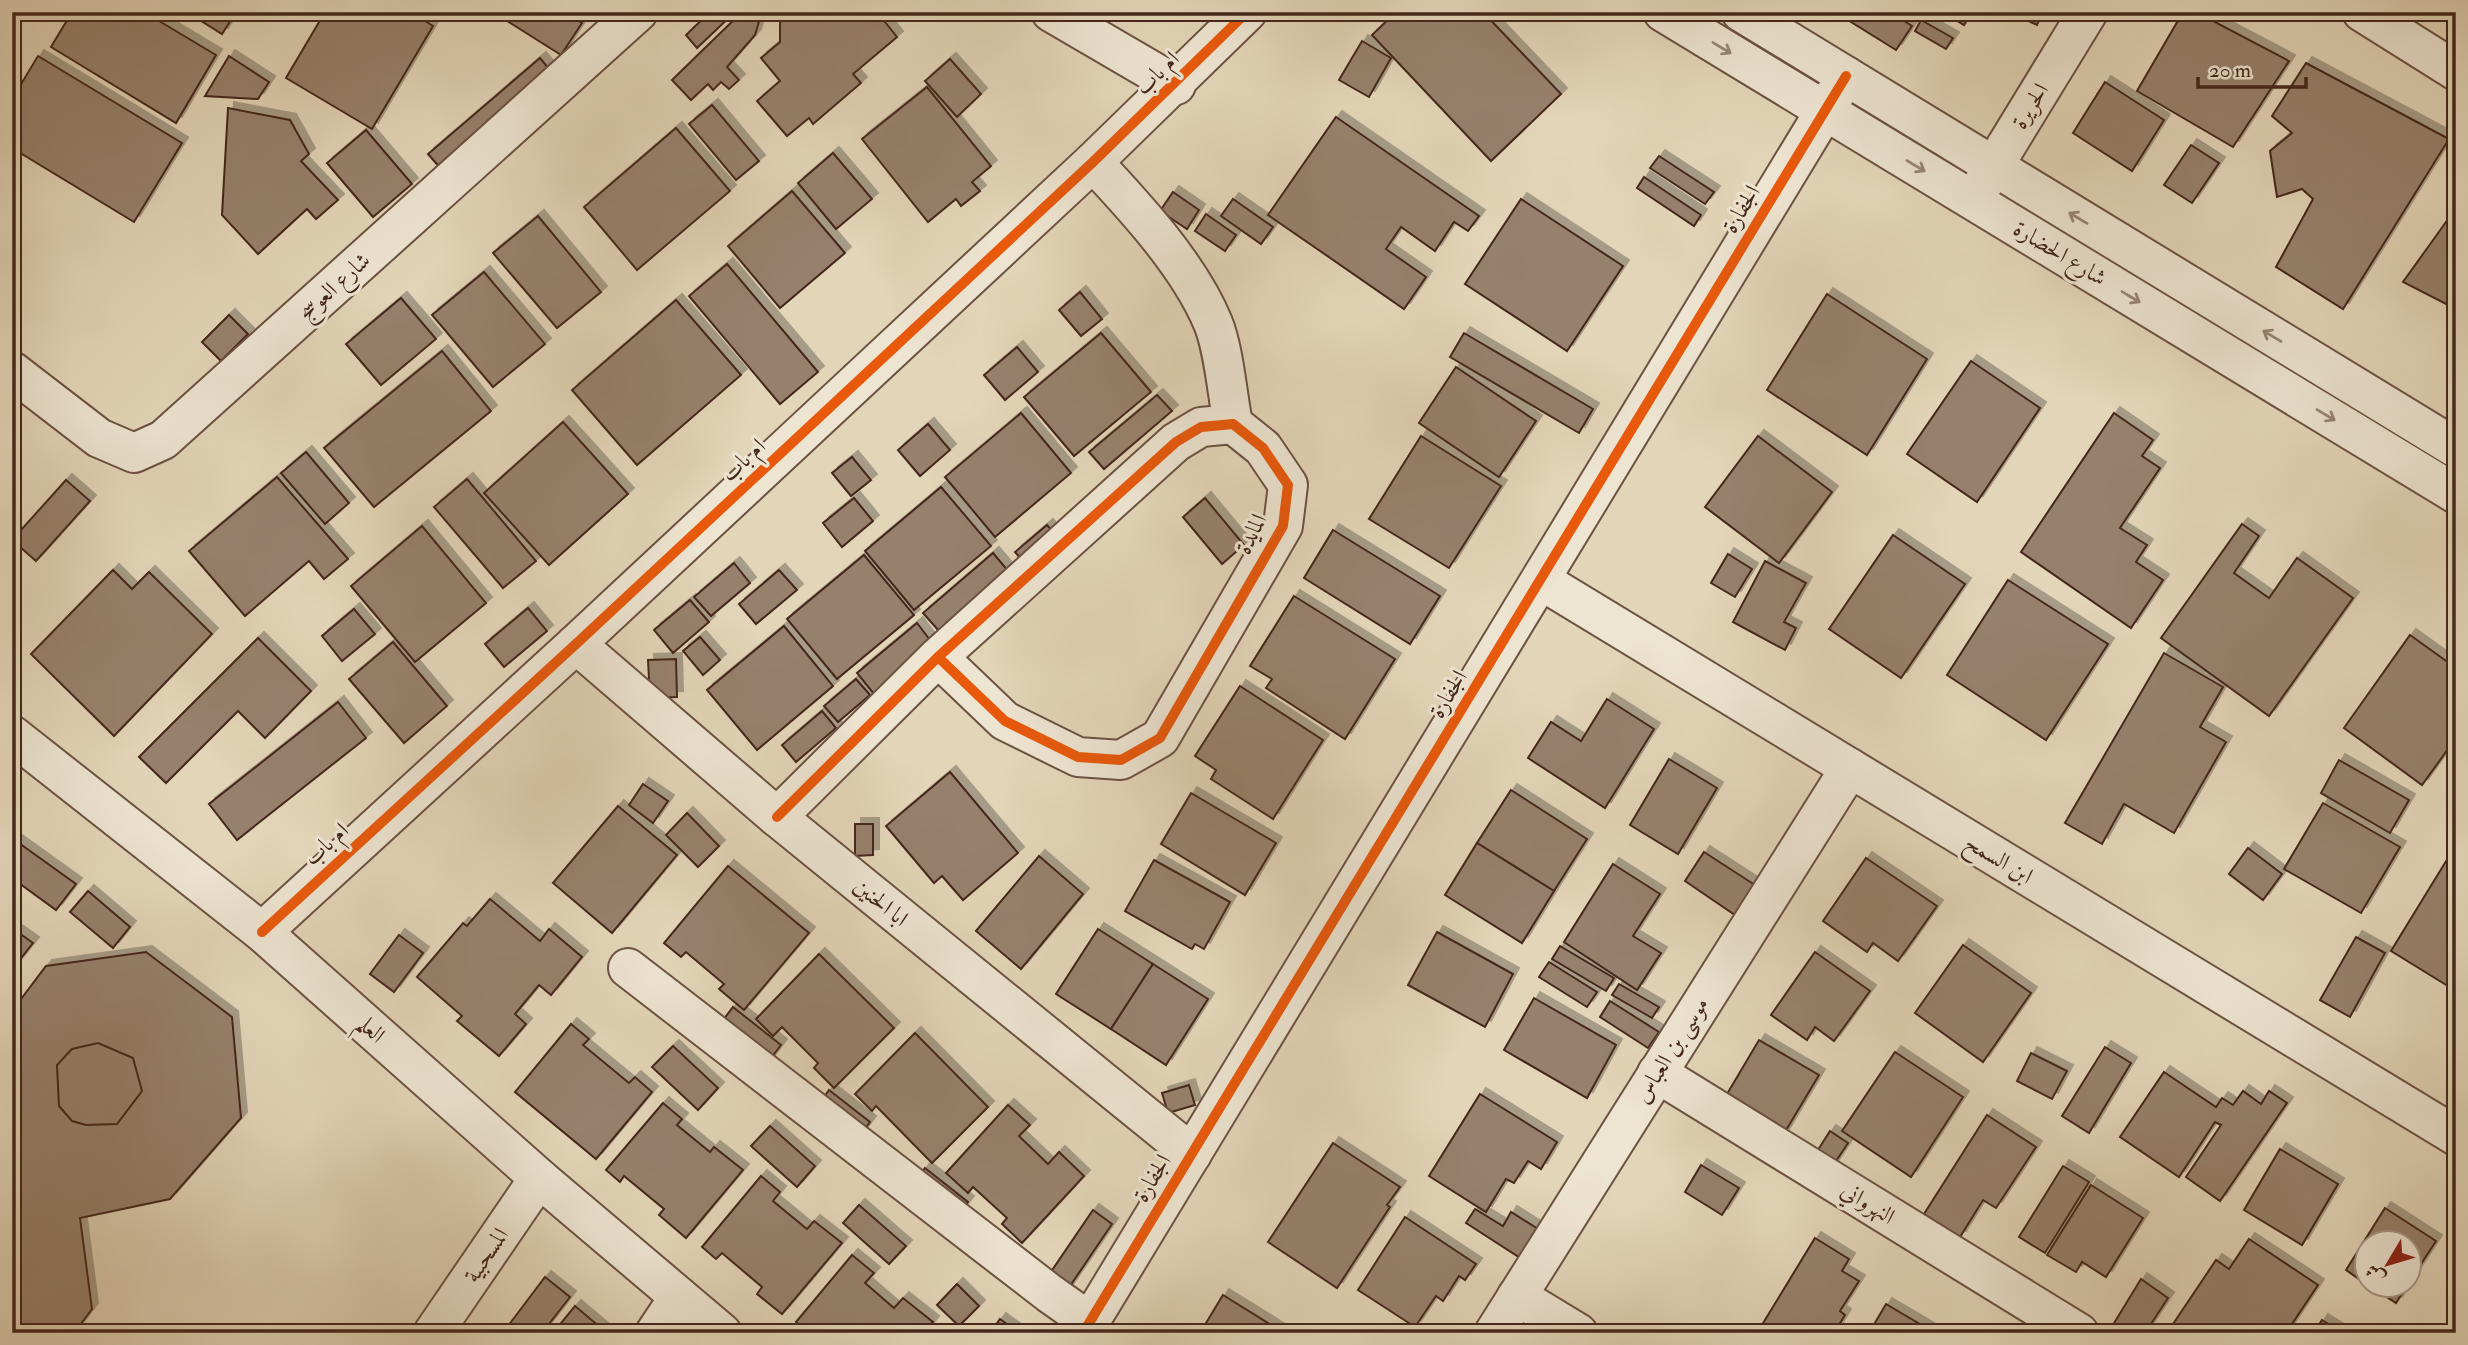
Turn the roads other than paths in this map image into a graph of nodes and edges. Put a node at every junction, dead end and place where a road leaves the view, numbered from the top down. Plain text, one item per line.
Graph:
1 (638, 12) edge
2 (1051, 12) edge
3 (1247, 12) edge
4 (1664, 12) edge
5 (1741, 12) edge
6 (2088, 12) edge
7 (2362, 12) edge
8 (2456, 71) edge
9 (1846, 76) junction
10 (1175, 85) junction
11 (1825, 111) junction
12 (1093, 162) junction
13 (1993, 166) junction
14 (1974, 201) junction
15 (12, 371) edge
16 (1233, 424) junction
17 (2456, 448) edge
18 (2456, 494) edge
19 (1542, 581) junction
20 (576, 644) junction
21 (939, 657) junction
22 (12, 735) edge
23 (1850, 768) junction
24 (777, 817) junction
25 (262, 932) junction
26 (628, 968) dead end
27 (1657, 1073) junction
28 (2456, 1136) edge
29 (1192, 1154) junction
30 (539, 1178) junction
31 (1517, 1296) junction
32 (679, 1297) junction
33 (1087, 1327) edge
34 (433, 1333) edge
35 (655, 1333) edge
36 (722, 1333) edge
37 (1493, 1333) edge
38 (1578, 1333) edge
39 (2078, 1333) edge

1 - 15 street, شارع العوسج
2 - 10 street
3 - 10 street, ام باب
4 -> 11 street, شارع الحضارة
5 - 9 street, شارع الحضارة
6 - 13 street, الحريرة
7 - 8 street
9 - 11 street, الجفارة
9 - 13 street, شارع الحضارة
10 - 12 street, ام باب
11 -> 14 street, شارع الحضارة
11 - 19 street, الجفارة
12 - 16 street
12 - 20 street, ام باب
13 - 14 street, الحريرة
17 -> 13 street, شارع الحضارة
14 -> 18 street, شارع الحضارة
16 - 21 street
16 - 21 street, المايدة
19 - 23 street, ابن السمح
19 - 29 street, الجفارة
20 - 24 street, ابا الحنين
20 - 25 street, ام باب
21 - 24 street
22 - 25 street, العلم
23 - 27 street, موسى بن العباس
23 - 28 street, ابن السمح
24 - 29 street, ابا الحنين
25 - 30 street, العلم
26 - 33 street
27 - 31 street, موسى بن العباس
27 - 39 street, النهرواني
29 - 33 street, الجفارة
30 - 32 street, العلم
30 - 34 street, المسحبية
31 - 37 street, موسى بن العباس
31 - 38 street
32 - 35 street
32 - 36 street, العلم

